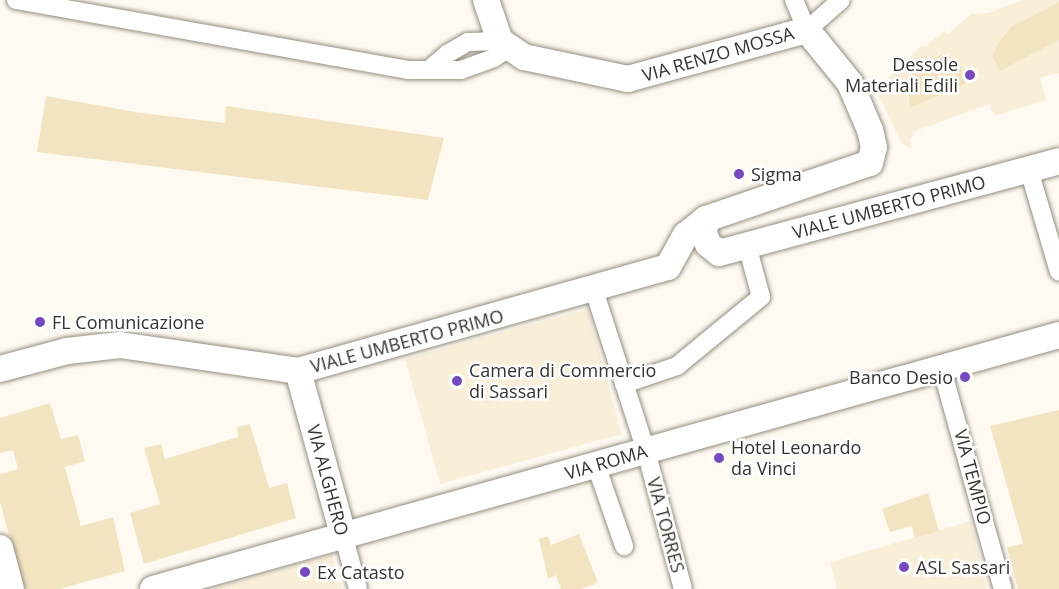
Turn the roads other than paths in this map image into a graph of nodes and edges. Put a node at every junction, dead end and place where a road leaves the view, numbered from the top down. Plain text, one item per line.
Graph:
1 (16, 0) edge
2 (794, 0) edge
3 (841, 0) edge
4 (489, 4) edge
5 (807, 30) junction
6 (505, 44) junction
7 (1059, 161) edge
8 (1029, 170) junction
9 (706, 219) junction
10 (747, 244) junction
11 (1059, 272) edge
12 (594, 290) junction
13 (1059, 335) edge
14 (941, 366) junction
15 (0, 369) edge
16 (298, 371) junction
17 (624, 384) junction
18 (646, 451) junction
19 (597, 465) junction
20 (343, 534) junction
21 (624, 546) dead end
22 (0, 548) edge
23 (11, 589) edge
24 (153, 589) edge
25 (358, 589) edge
26 (683, 589) edge
27 (1003, 589) edge

1 - 6 street
2 - 5 street
3 - 5 street
4 - 6 main road
5 - 6 main road, VIA RENZO MOSSA
5 - 9 main road
7 - 8 main road, VIALE UMBERTO PRIMO
8 - 10 main road, VIALE UMBERTO PRIMO
8 - 11 street
9 - 10 main road, VIALE UMBERTO PRIMO
9 - 12 main road, VIALE UMBERTO PRIMO
10 - 17 street
12 - 16 main road, VIALE UMBERTO PRIMO
12 - 17 street, VIA TORRES
13 - 14 main road, VIA ROMA
14 - 18 main road, VIA ROMA
14 - 27 street, VIA TEMPIO
15 - 16 main road, VIALE UMBERTO PRIMO
16 - 20 main road, VIA ALGHERO
17 - 18 street, VIA TORRES
18 - 19 main road, VIA ROMA
18 - 26 street, VIA TORRES
19 - 20 main road, VIA ROMA
19 - 21 street
20 - 24 main road, VIA ROMA
20 - 25 street, VIA ALGHERO
22 - 23 main road

